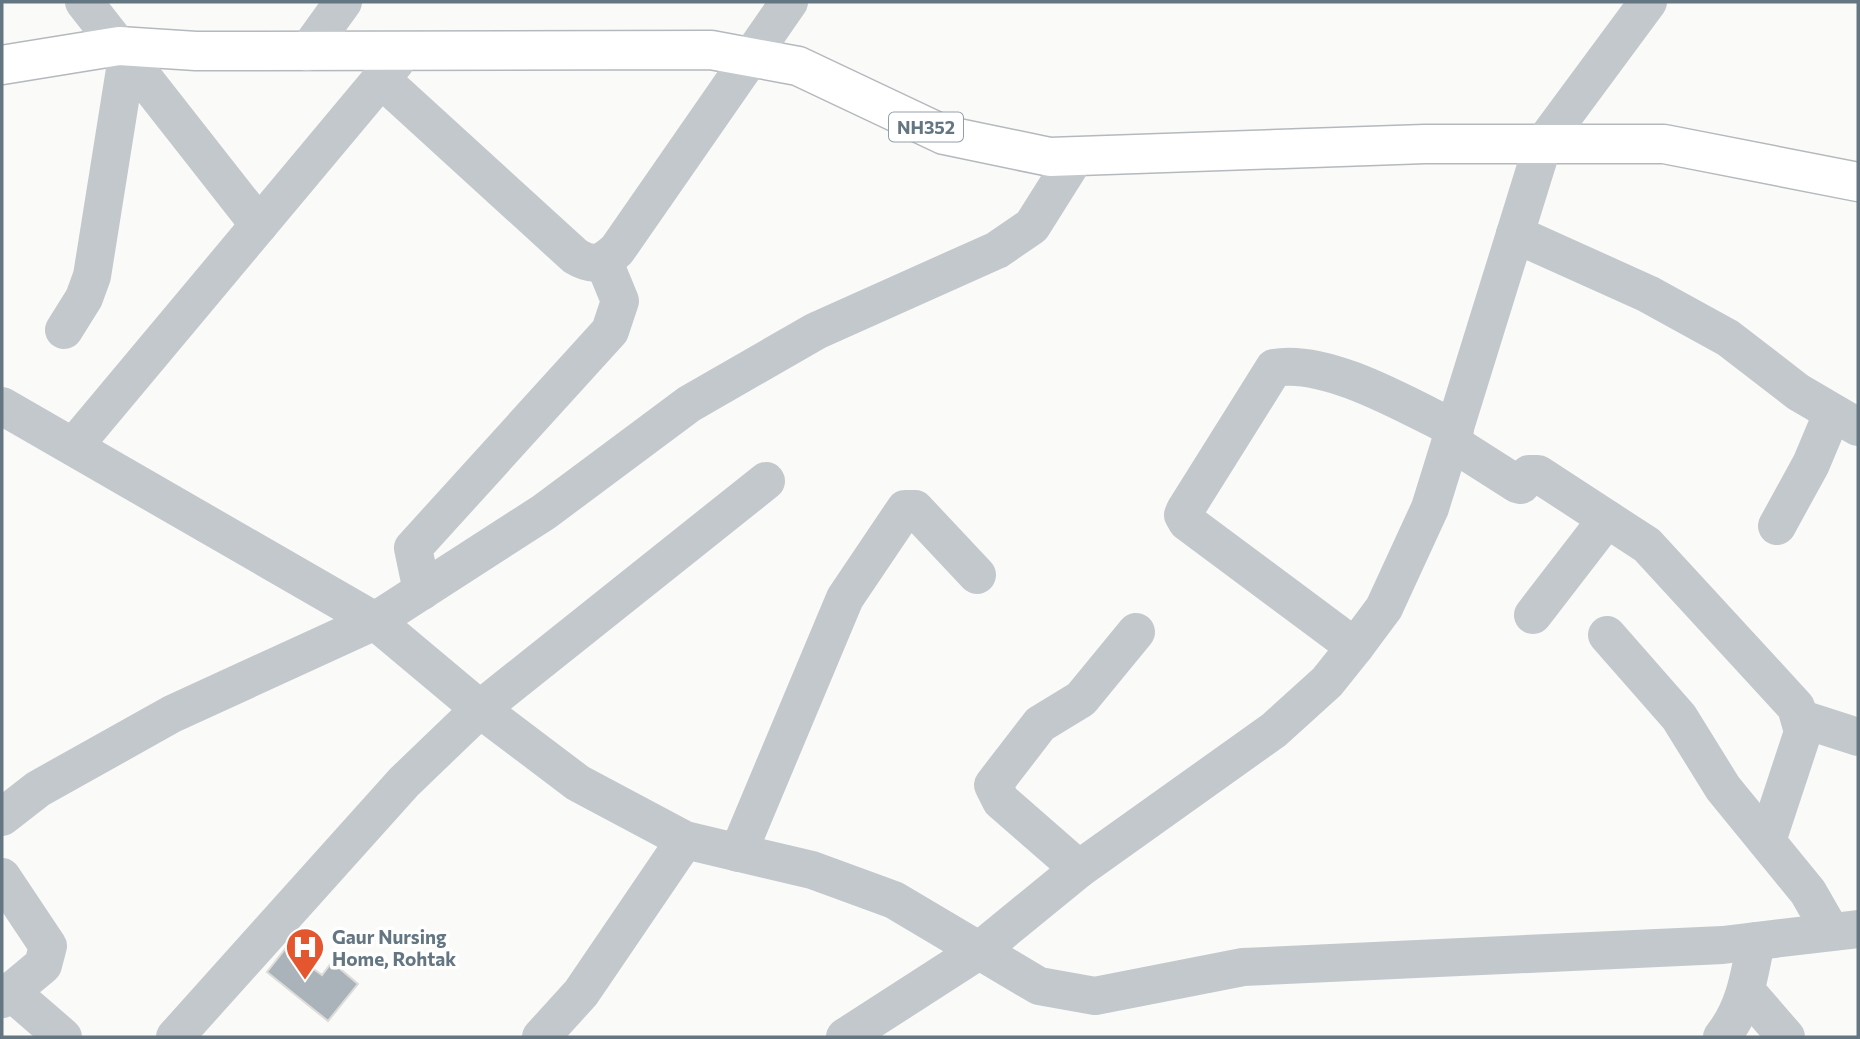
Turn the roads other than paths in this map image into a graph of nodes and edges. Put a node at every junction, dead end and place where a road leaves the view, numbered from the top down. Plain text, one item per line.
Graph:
1 (84, 2) edge
2 (343, 2) edge
3 (789, 2) edge
4 (1648, 2) edge
5 (405, 50) junction
6 (123, 51) junction
7 (307, 52) junction
8 (750, 57) junction
9 (2, 65) edge
10 (381, 79) junction
11 (1543, 144) junction
12 (1076, 156) junction
13 (1858, 182) edge
14 (259, 225) junction
15 (1516, 234) junction
16 (604, 262) junction
17 (64, 330) dead end
18 (2, 406) edge
19 (1845, 420) edge
20 (1453, 435) junction
21 (74, 446) junction
22 (766, 481) dead end
23 (1607, 519) junction
24 (1777, 526) dead end
25 (977, 575) dead end
26 (422, 591) junction
27 (1533, 615) dead end
28 (375, 621) junction
29 (1136, 632) dead end
30 (1607, 635) dead end
31 (1355, 647) junction
32 (480, 709) junction
33 (1802, 719) junction
34 (1858, 737) edge
35 (2, 817) edge
36 (685, 840) junction
37 (1766, 841) junction
38 (738, 853) junction
39 (1079, 869) junction
40 (2, 877) edge
41 (1844, 930) edge
42 (1756, 941) junction
43 (980, 950) junction
44 (1747, 992) junction
45 (6, 995) edge
46 (63, 1037) edge
47 (175, 1037) edge
48 (541, 1037) edge
49 (845, 1037) edge
50 (1722, 1037) edge
51 (1786, 1037) edge

1 - 6 street
2 - 7 street
3 - 8 street
4 - 11 street
5 - 7 highway, NH352
5 - 8 highway, NH352
5 - 10 street
6 - 7 highway, NH352
6 - 9 highway, NH352
6 - 14 street
6 - 17 street
8 - 12 highway, NH352
8 - 16 street
10 - 14 street
10 - 16 street
11 - 12 highway, NH352
11 - 13 highway, NH352
11 - 15 street
12 - 26 street
14 - 21 street
15 - 19 street
15 - 20 street
16 - 26 street
18 - 21 street
19 - 24 street
20 - 23 street
20 - 31 street
20 - 31 street
21 - 28 street
22 - 32 street
23 - 27 street
23 - 33 street
25 - 38 street
26 - 28 street
28 - 32 street
28 - 35 street
29 - 39 street
30 - 37 street
31 - 39 street
32 - 36 street
32 - 47 street
33 - 34 street
33 - 37 street
36 - 38 street
36 - 48 street
37 - 41 street
38 - 43 street
39 - 43 street
40 - 45 street
41 - 42 street
42 - 43 street
42 - 44 street
43 - 49 street
44 - 50 street
44 - 51 street
45 - 46 street

